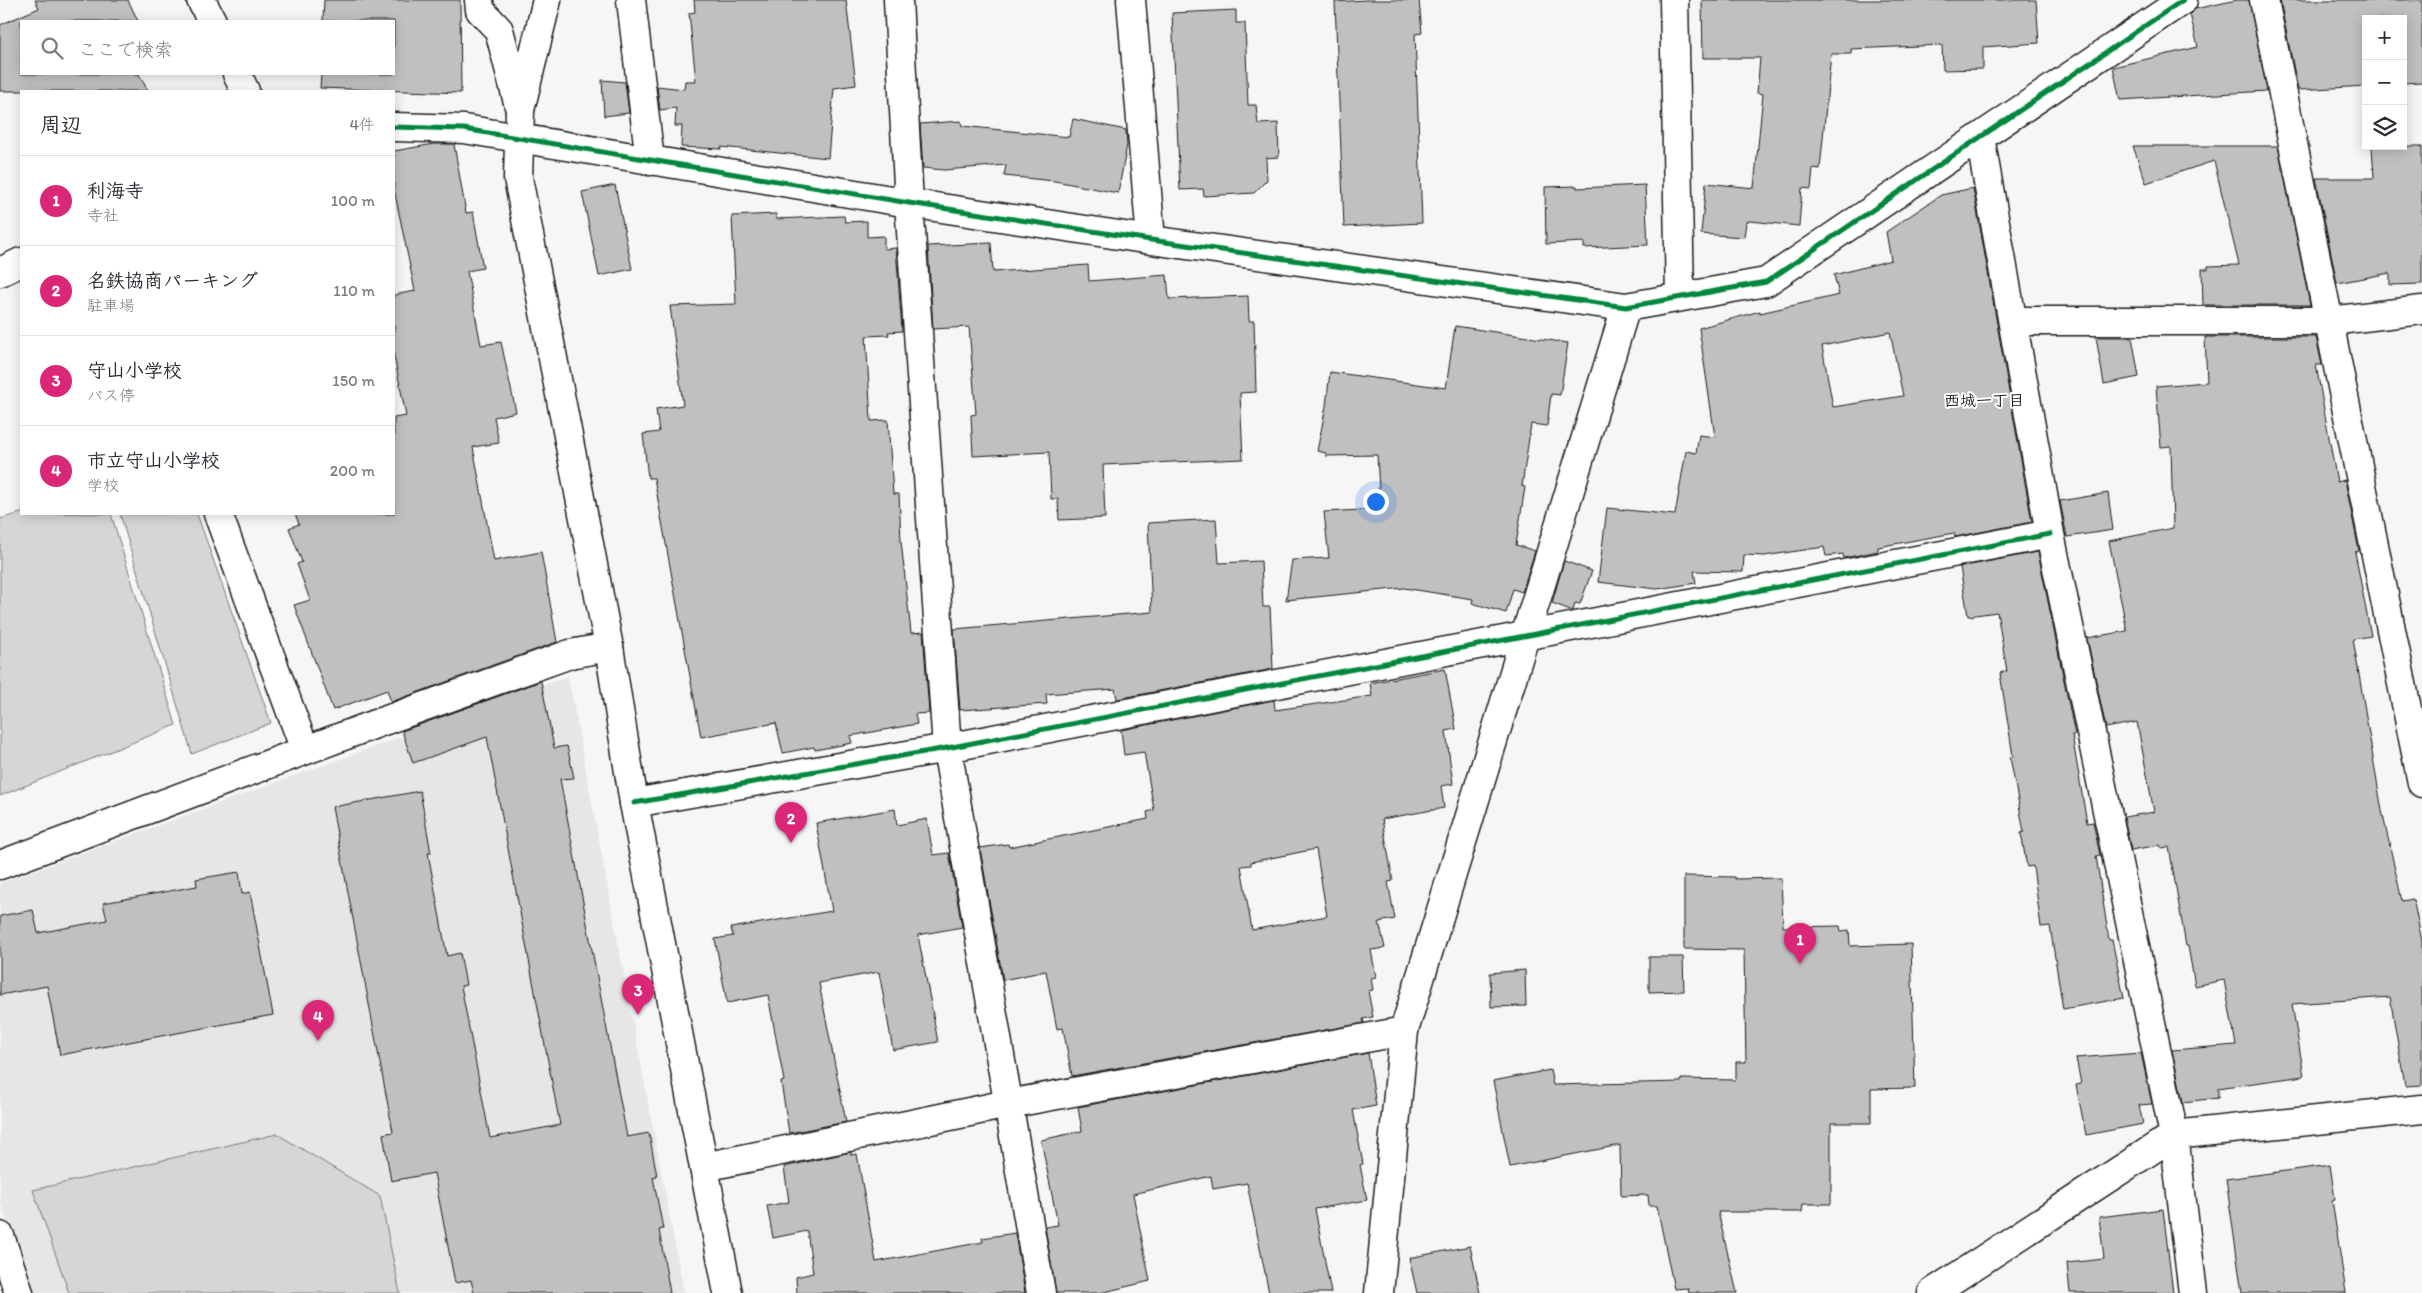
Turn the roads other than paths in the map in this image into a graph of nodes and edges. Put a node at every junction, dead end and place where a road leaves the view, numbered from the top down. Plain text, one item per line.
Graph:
1 (201, 0) edge
2 (479, 0) edge
3 (547, 0) edge
4 (631, 0) edge
5 (898, 0) edge
6 (1131, 0) edge
7 (1674, 0) edge
8 (2183, 0) edge
9 (2264, 0) edge
10 (211, 20) edge
11 (238, 75) edge
12 (245, 90) edge
13 (520, 110) junction
14 (395, 127) edge
15 (1980, 137) junction
16 (518, 138) junction
17 (650, 161) junction
18 (909, 203) junction
19 (1151, 240) junction
20 (20, 262) edge
21 (0, 272) edge
22 (1680, 297) junction
23 (1626, 307) junction
24 (2422, 310) edge
25 (2012, 321) junction
26 (2330, 321) junction
27 (218, 515) edge
28 (2050, 534) junction
29 (1526, 636) junction
30 (609, 647) junction
31 (947, 748) junction
32 (305, 750) junction
33 (2422, 783) edge
34 (634, 803) junction
35 (0, 865) edge
36 (1404, 1031) junction
37 (1008, 1104) junction
38 (2422, 1110) edge
39 (2174, 1135) junction
40 (704, 1167) junction
41 (0, 1236) edge
42 (19, 1293) edge
43 (728, 1293) edge
44 (1041, 1293) edge
45 (1380, 1293) edge
46 (1932, 1293) edge
47 (2193, 1293) edge

1 - 10 street
2 - 13 street
3 - 13 street
4 - 17 street
5 - 18 street
6 - 19 street
7 - 22 street
8 - 15 street
9 - 26 street
11 - 12 street
13 - 16 street
14 - 16 street
15 - 22 street
15 - 25 street
16 - 17 street
16 - 30 street
17 - 18 street
18 - 19 street
18 - 31 street
19 - 23 street
20 - 21 street
22 - 23 street
23 - 29 street
24 - 26 street
25 - 26 street
25 - 28 street
26 - 33 street
27 - 32 street
28 - 29 street
28 - 39 street
29 - 31 street
29 - 36 street
30 - 32 street
30 - 34 street
31 - 34 street
31 - 37 street
32 - 35 street
34 - 40 street
36 - 37 street
36 - 45 street
37 - 40 street
37 - 44 street
38 - 39 street
39 - 46 street
39 - 47 street
40 - 43 street
41 - 42 street

